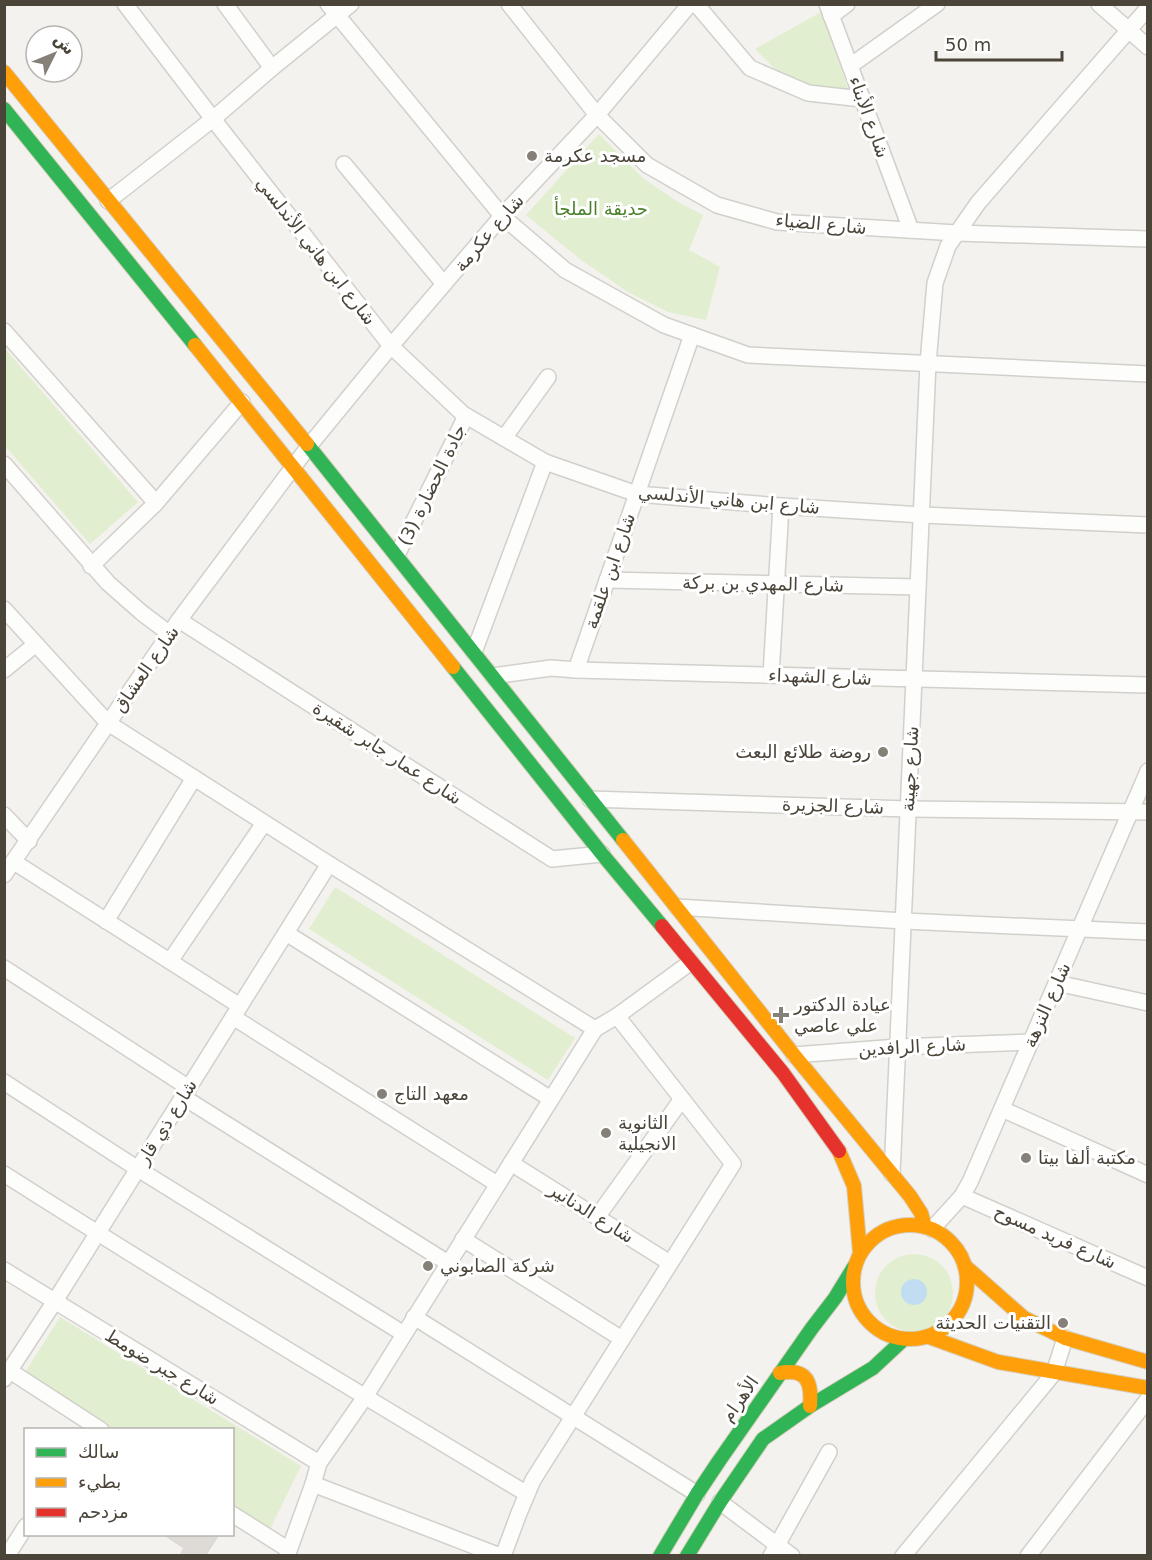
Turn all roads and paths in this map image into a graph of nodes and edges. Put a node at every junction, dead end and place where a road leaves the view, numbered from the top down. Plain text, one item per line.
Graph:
1 (125, 4) edge
2 (225, 4) edge
3 (351, 4) edge
4 (508, 4) edge
5 (690, 4) edge
6 (696, 4) edge
7 (847, 4) edge
8 (937, 4) edge
9 (1099, 4) edge
10 (1148, 8) edge
11 (829, 10) edge
12 (332, 11) edge
13 (1128, 30) junction
14 (1148, 47) edge
15 (850, 66) junction
16 (272, 68) junction
17 (4, 72) edge
18 (862, 99) junction
19 (597, 115) junction
20 (7, 117) edge
21 (213, 119) junction
22 (344, 164) dead end
23 (108, 201) junction
24 (502, 216) junction
25 (910, 230) junction
26 (957, 233) junction
27 (1148, 239) edge
28 (444, 284) junction
29 (4, 331) edge
30 (692, 335) junction
31 (391, 346) junction
32 (928, 363) junction
33 (1148, 374) edge
34 (548, 377) dead end
35 (242, 402) junction
36 (466, 416) junction
37 (504, 438) junction
38 (309, 446) junction
39 (544, 462) junction
40 (4, 464) edge
41 (294, 467) junction
42 (637, 494) junction
43 (156, 503) junction
44 (781, 506) junction
45 (922, 515) junction
46 (1148, 525) edge
47 (398, 555) junction
48 (91, 566) junction
49 (607, 580) junction
50 (776, 584) junction
51 (918, 587) junction
52 (4, 609) edge
53 (179, 620) junction
54 (170, 634) junction
55 (36, 644) junction
56 (474, 652) junction
57 (4, 670) edge
58 (576, 670) junction
59 (771, 675) junction
60 (493, 676) junction
61 (914, 679) junction
62 (1148, 685) edge
63 (108, 723) junction
64 (1148, 771) edge
65 (194, 778) junction
66 (590, 799) junction
67 (909, 809) junction
68 (1130, 811) junction
69 (1148, 812) edge
70 (4, 815) edge
71 (264, 822) junction
72 (29, 841) junction
73 (602, 854) junction
74 (14, 862) junction
75 (329, 864) junction
76 (4, 875) edge
77 (676, 907) junction
78 (106, 921) junction
79 (904, 921) junction
80 (1080, 930) junction
81 (1148, 932) edge
82 (286, 933) junction
83 (170, 961) junction
84 (691, 962) junction
85 (4, 968) edge
86 (1057, 982) junction
87 (1148, 1003) edge
88 (237, 1011) junction
89 (617, 1016) junction
90 (594, 1029) junction
91 (1032, 1042) junction
92 (898, 1047) junction
93 (794, 1055) junction
94 (4, 1082) edge
95 (186, 1092) junction
96 (551, 1099) junction
97 (682, 1099) junction
98 (1002, 1109) junction
99 (511, 1163) junction
100 (138, 1169) junction
101 (4, 1174) edge
102 (1148, 1175) edge
103 (892, 1176) junction
104 (497, 1184) junction
105 (962, 1196) junction
106 (597, 1217) junction
107 (929, 1228) junction
108 (98, 1233) junction
109 (463, 1239) junction
110 (860, 1253) junction
111 (448, 1263) junction
112 (670, 1263) junction
113 (854, 1267) junction
114 (966, 1267) junction
115 (4, 1270) edge
116 (1148, 1278) edge
117 (55, 1301) junction
118 (414, 1317) junction
119 (404, 1334) junction
120 (929, 1337) junction
121 (1065, 1338) junction
122 (622, 1339) junction
123 (903, 1340) junction
124 (1148, 1362) edge
125 (780, 1373) junction
126 (1054, 1373) junction
127 (7, 1375) edge
128 (1148, 1388) edge
129 (364, 1397) junction
130 (1148, 1399) edge
131 (810, 1406) junction
132 (574, 1416) junction
133 (94, 1428) edge
134 (829, 1452) dead end
135 (319, 1463) junction
136 (313, 1484) junction
137 (527, 1494) junction
138 (697, 1494) junction
139 (720, 1502) junction
140 (234, 1515) edge
141 (24, 1529) edge
142 (774, 1550) edge
143 (288, 1553) edge
144 (7, 1556) edge
145 (501, 1556) edge
146 (660, 1556) edge
147 (687, 1556) edge
148 (792, 1556) edge
149 (903, 1556) edge
150 (1028, 1556) edge

1 - 21 street, شارع ابن هاني الأندلسي
2 - 16 street
3 - 12 street
4 - 19 street, شارع الضياء
5 - 19 street, شارع عكرمة
6 - 18 street
7 - 11 street
8 - 15 street
9 - 13 street
10 - 13 street, شارع جهينة
11 - 15 street, شارع الأبناء
12 - 16 street
12 - 24 street
13 - 14 street
13 - 26 street, شارع جهينة
15 - 18 street, شارع الأبناء
16 - 21 street
17 - 23 main road
18 - 25 street, شارع الأبناء
19 - 24 street, شارع عكرمة
19 - 25 street, شارع الضياء
20 - 35 main road
21 - 23 street
21 - 31 street, شارع ابن هاني الأندلسي
22 - 28 street
23 - 38 main road
24 - 28 street, شارع عكرمة
24 - 30 street
25 - 26 street, شارع الضياء
26 - 27 street, شارع الضياء
26 - 32 street, شارع جهينة
28 - 31 street, شارع عكرمة
29 - 43 street
30 - 32 street
30 - 42 street, شارع ابن علقمة
31 - 36 street, شارع ابن هاني الأندلسي
31 - 38 street, شارع عكرمة
32 - 33 street
32 - 45 street, شارع جهينة
34 - 37 street
35 - 41 main road
35 - 43 street
36 - 37 street, شارع ابن هاني الأندلسي
36 - 47 street, جادة الحضارة (3)
37 - 39 street, شارع ابن هاني الأندلسي
38 - 41 street, شارع عكرمة
38 - 47 main road
39 - 42 street, شارع ابن هاني الأندلسي
39 - 56 street
40 - 48 street
41 - 53 street, شارع العشاق
41 - 73 main road
42 - 44 street, شارع ابن هاني الأندلسي
42 - 49 street, شارع ابن علقمة
43 - 48 street
44 - 45 street, شارع ابن هاني الأندلسي
44 - 50 street
45 - 46 street, شارع ابن هاني الأندلسي
45 - 51 street, شارع جهينة
47 - 56 main road
48 - 54 street
49 - 50 street, شارع المهدي بن بركة
49 - 58 street, شارع ابن علقمة
50 - 51 street, شارع المهدي بن بركة
50 - 59 street
51 - 61 street, شارع جهينة
52 - 55 street
53 - 54 street, شارع العشاق
53 - 73 street, شارع عمار جابر شقيرة
54 - 63 street, شارع العشاق
55 - 57 street
55 - 63 street
56 - 60 main road
58 - 59 street, شارع الشهداء
58 - 60 street, شارع الشهداء
59 - 61 street, شارع الشهداء
60 - 66 main road
61 - 62 street, شارع الشهداء
61 - 67 street, شارع جهينة
63 - 65 street
63 - 72 street, شارع العشاق
64 - 68 street, شارع النزهة
65 - 71 street
65 - 78 street
66 - 67 street, شارع الجزيرة
66 - 77 main road
67 - 68 street, شارع الجزيرة
67 - 79 street, شارع جهينة
68 - 69 street, شارع الجزيرة
68 - 80 street, شارع النزهة
70 - 72 street
71 - 75 street
71 - 83 street
72 - 74 street, شارع العشاق
73 - 84 main road
74 - 76 street, شارع العشاق
74 - 78 street
75 - 82 street, شارع ذي قار
75 - 90 street
77 - 79 street
77 - 93 main road
78 - 83 street
79 - 80 street
79 - 92 street, شارع جهينة
80 - 81 street
80 - 86 street, شارع النزهة
82 - 88 street, شارع ذي قار
82 - 96 street
83 - 88 street
84 - 89 street
84 - 110 main road
85 - 95 street
86 - 87 street
86 - 91 street, شارع النزهة
88 - 95 street, شارع ذي قار
88 - 104 street
89 - 90 street
89 - 97 street
90 - 96 street
91 - 92 street, شارع الرافدين
91 - 98 street, شارع النزهة
92 - 93 street, شارع الرافدين
92 - 103 street, شارع جهينة
93 - 103 main road
94 - 100 street
95 - 100 street, شارع ذي قار
95 - 111 street
96 - 99 street
97 - 106 street
97 - 112 street
98 - 102 street
98 - 105 street, شارع النزهة
99 - 104 street
99 - 106 street, شارع الدنانير
100 - 108 street, شارع ذي قار
100 - 119 street
101 - 108 street
103 - 107 main road
104 - 109 street
105 - 107 street, شارع النزهة
105 - 116 street, شارع فريد مسوح
106 - 112 street, شارع الدنانير
107 - 110 main road
107 - 114 main road
108 - 117 street, شارع ذي قار
108 - 129 street
109 - 111 street
109 - 122 street
110 - 113 main road
111 - 118 street
112 - 122 street
113 - 123 main road
113 - 125 main road, الأهرام
114 - 120 main road
114 - 121 main road
115 - 117 street, شارع جبر ضومط
117 - 127 street, شارع ذي قار
117 - 135 street, شارع جبر ضومط
118 - 119 street
118 - 132 street
119 - 129 street
120 - 123 main road
120 - 126 main road
121 - 124 main road
121 - 126 street
122 - 132 street
123 - 131 main road
125 - 131 main road
125 - 138 main road, الأهرام
126 - 128 main road
126 - 149 street
127 - 133 street
129 - 135 street
129 - 137 street
130 - 150 street
131 - 139 main road
132 - 137 street
132 - 138 street
134 - 142 street
135 - 136 street
136 - 143 street
136 - 145 street
137 - 145 street
138 - 146 main road, الأهرام
139 - 142 street
139 - 147 main road
140 - 143 street
141 - 144 street
142 - 148 street

